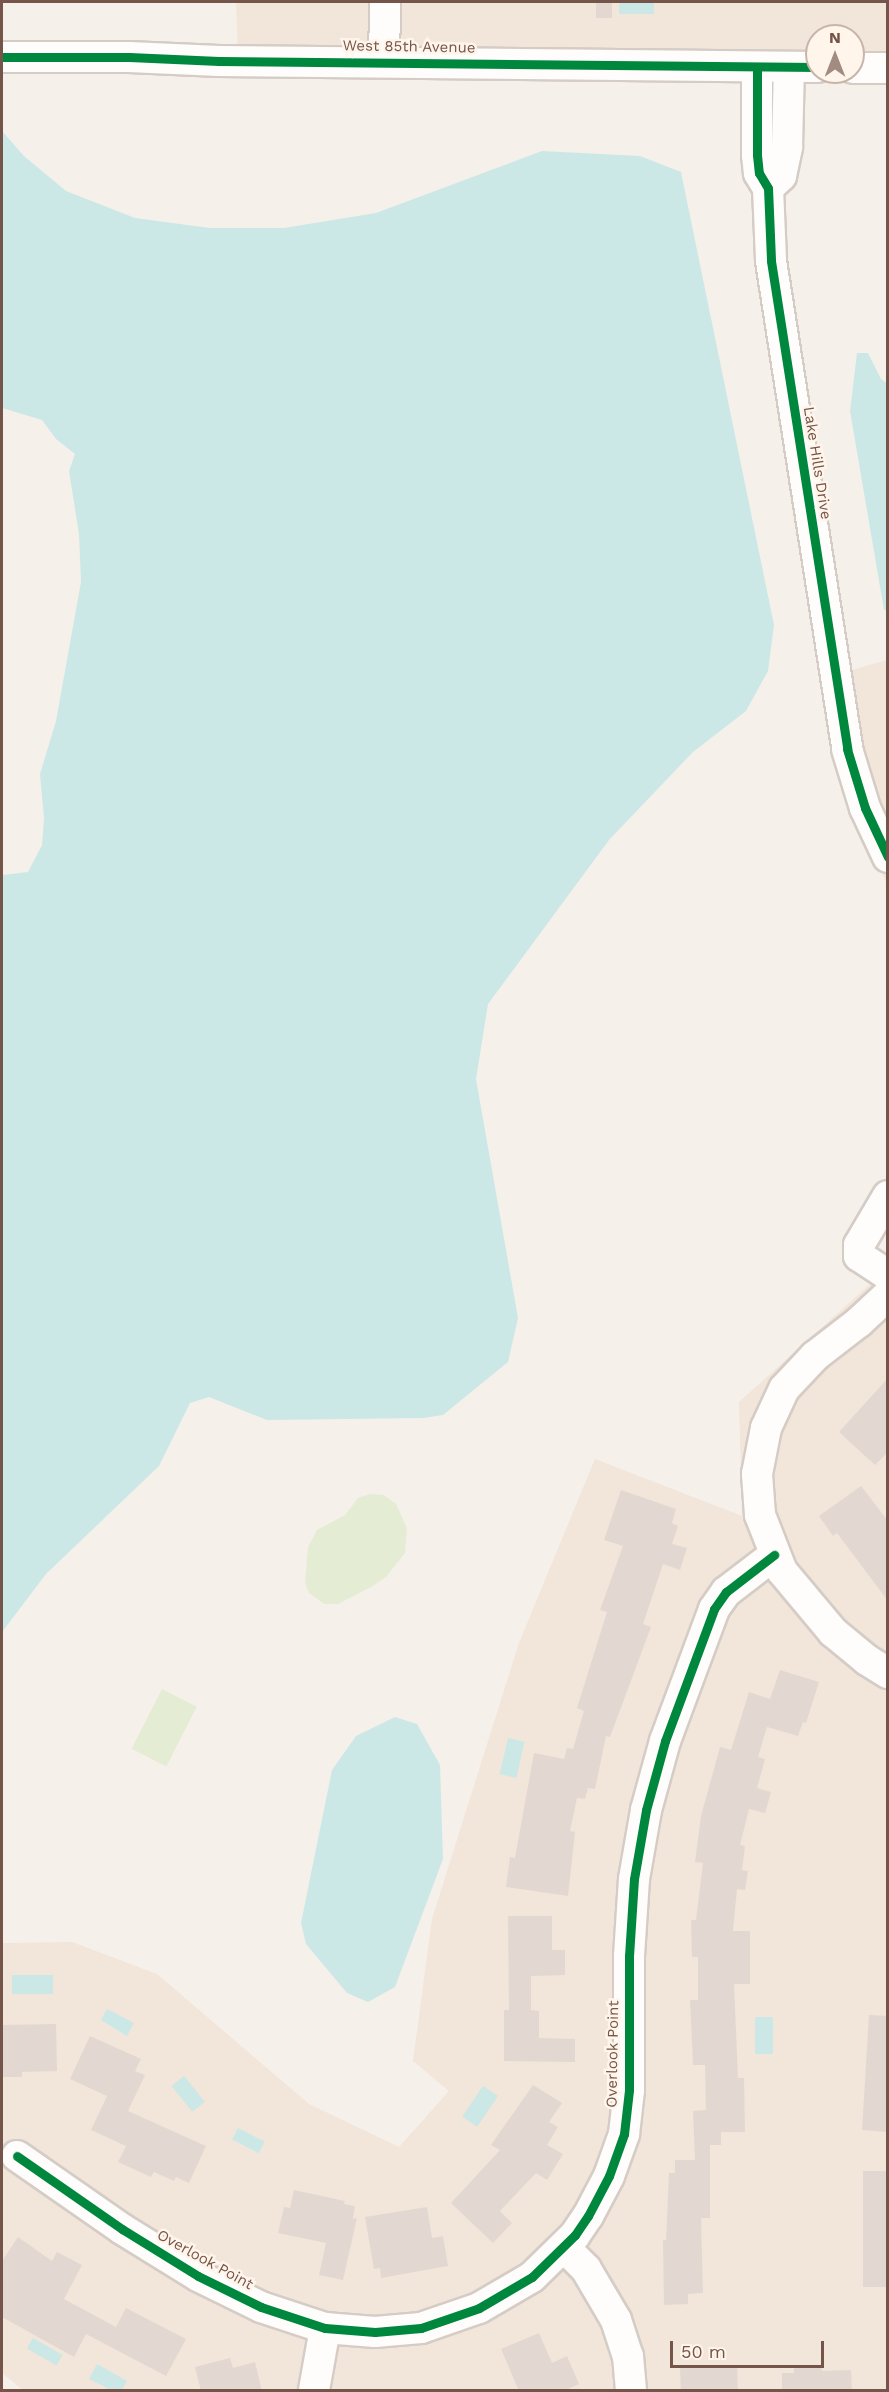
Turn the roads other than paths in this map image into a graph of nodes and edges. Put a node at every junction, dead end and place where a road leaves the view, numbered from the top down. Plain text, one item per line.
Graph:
1 (385, 2) edge
2 (2, 57) edge
3 (384, 62) junction
4 (757, 67) junction
5 (803, 67) edge
6 (865, 68) edge
7 (888, 68) edge
8 (768, 188) junction
9 (880, 826) edge
10 (888, 857) edge
11 (888, 1196) edge
12 (888, 1275) edge
13 (888, 1295) edge
14 (774, 1555) junction
15 (888, 1673) edge
16 (17, 2156) dead end
17 (564, 2247) junction
18 (325, 2328) junction
19 (314, 2391) edge
20 (632, 2391) edge

1 - 3 street
2 - 3 street, West 85th Avenue
3 - 4 street, West 85th Avenue
4 - 5 street, West 85th Avenue
4 - 8 street, Lake Hills Drive
5 - 8 street
6 - 7 street
8 - 9 street, Lake Hills Drive
9 - 10 street, Lake Hills Drive
11 - 12 street
13 - 14 street
14 - 15 street
14 - 17 street, Overlook Point
16 - 18 street, Overlook Point
17 - 18 street, Overlook Point
17 - 20 street
18 - 19 street

